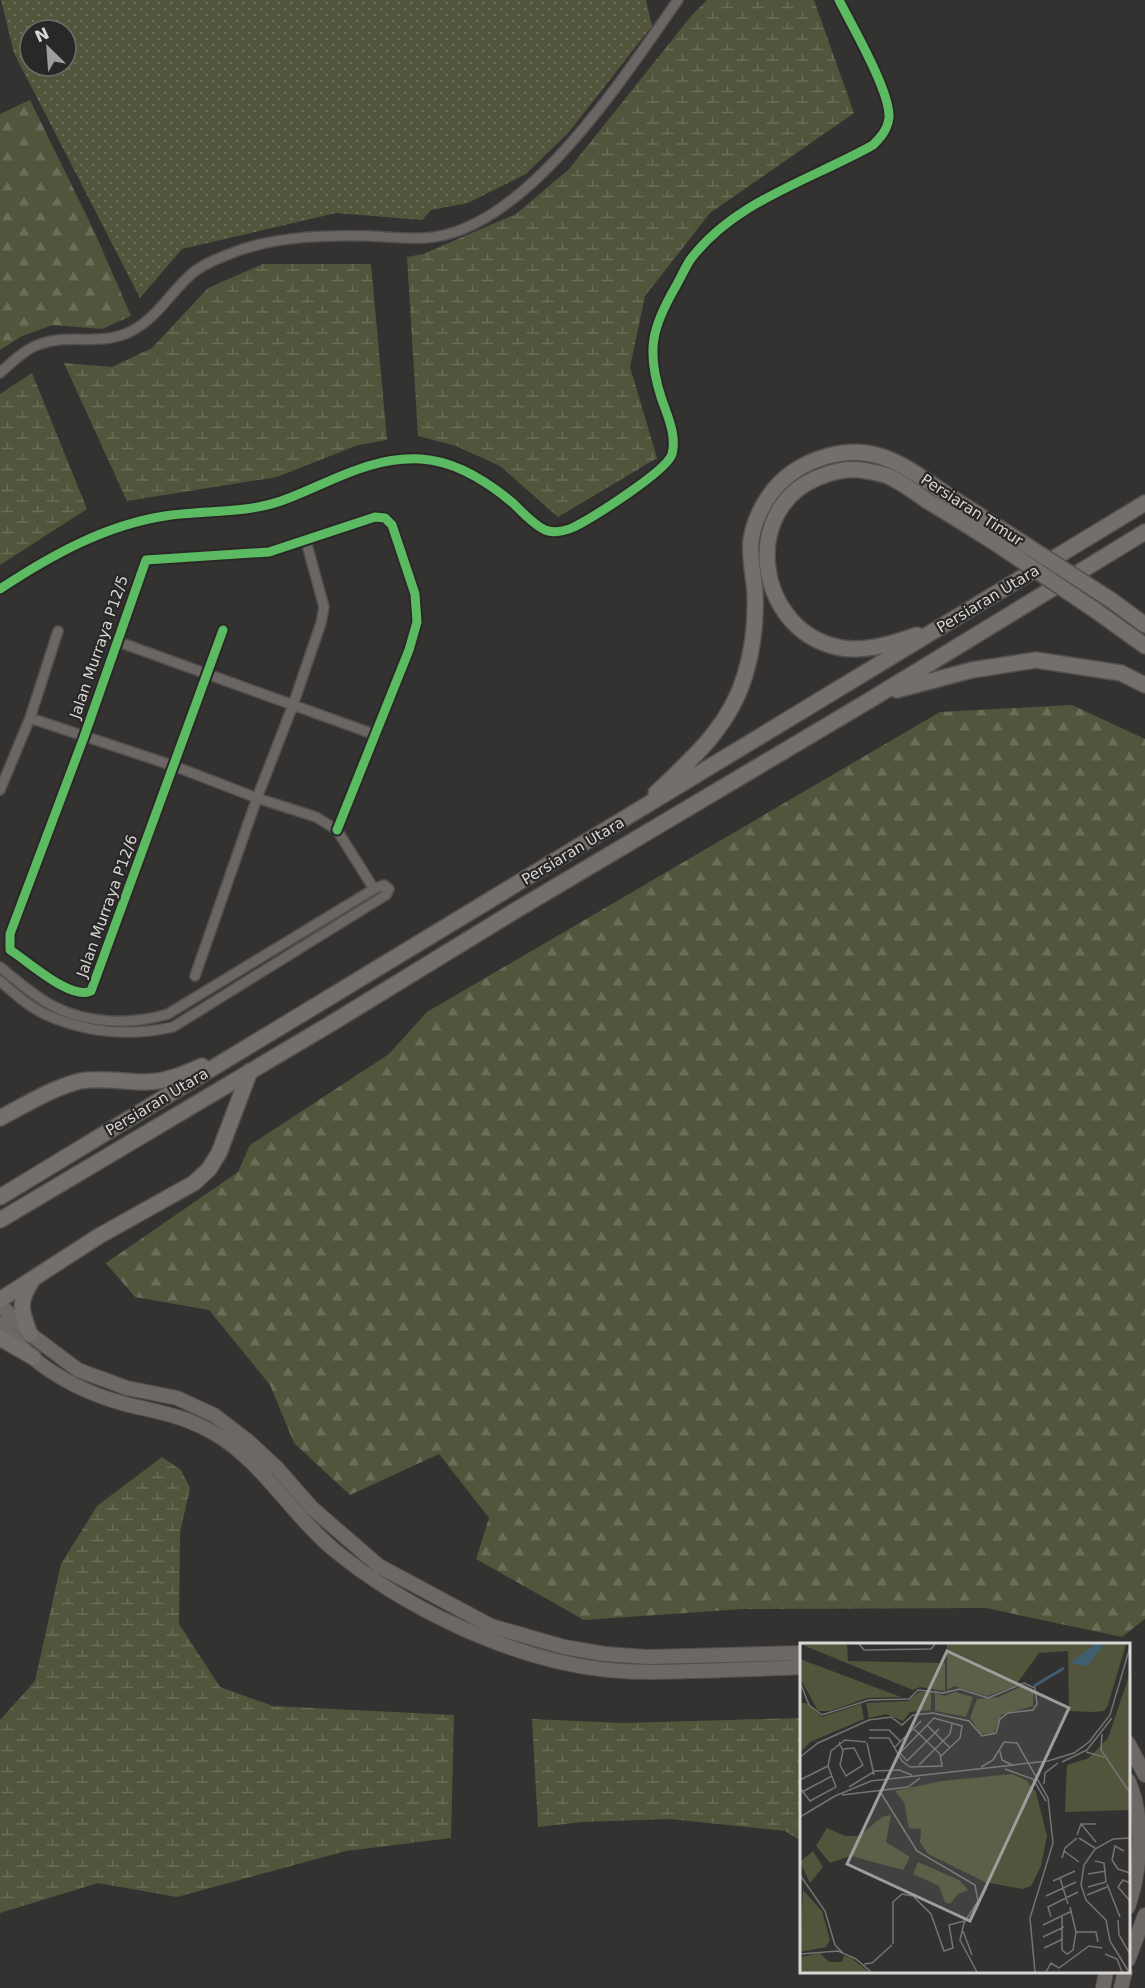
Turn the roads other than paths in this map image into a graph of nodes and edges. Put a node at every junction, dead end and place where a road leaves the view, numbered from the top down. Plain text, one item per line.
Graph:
1 (678, 0) edge
2 (839, 0) edge
3 (0, 373) edge
4 (1145, 503) edge
5 (1145, 532) edge
6 (306, 541) junction
7 (0, 590) edge
8 (1145, 625) edge
9 (945, 626) junction
10 (224, 630) dead end
11 (58, 631) dead end
12 (116, 641) junction
13 (1145, 646) edge
14 (208, 673) junction
15 (1145, 685) edge
16 (870, 700) junction
17 (293, 705) junction
18 (30, 718) junction
19 (376, 735) junction
20 (84, 737) junction
21 (174, 766) junction
22 (1, 786) edge
23 (257, 798) junction
24 (635, 814) junction
25 (337, 830) junction
26 (374, 889) junction
27 (0, 967) edge
28 (195, 976) dead end
29 (0, 981) edge
30 (232, 1056) junction
31 (250, 1071) junction
32 (0, 1118) edge
33 (0, 1197) edge
34 (0, 1220) edge
35 (37, 1274) junction
36 (0, 1300) edge
37 (0, 1305) edge
38 (0, 1324) edge
39 (30, 1334) junction
40 (0, 1338) edge
41 (33, 1357) junction
42 (800, 1653) edge
43 (800, 1667) edge
44 (1130, 1747) edge
45 (1145, 1775) edge
46 (1130, 1784) edge
47 (1130, 1900) edge
48 (1145, 1915) edge
49 (1130, 1955) edge
50 (1106, 1973) edge
51 (1124, 1973) edge
52 (1103, 1988) edge
53 (1120, 1988) edge

1 - 3 street
2 - 7 street
4 - 9 main road, Persiaran Utara
5 - 16 main road, Persiaran Utara
6 - 12 street, Jalan Murraya P12/5
6 - 17 street
6 - 19 street
8 - 24 main road, Persiaran Timur, bridge
9 - 13 main road, Persiaran Timur, bridge
9 - 24 main road, Persiaran Utara
10 - 14 street
11 - 18 street
12 - 14 street
12 - 20 street, Jalan Murraya P12/5
14 - 17 street
14 - 21 street
15 - 16 main road
16 - 31 main road, Persiaran Utara
17 - 19 street
17 - 23 street
18 - 20 street
18 - 22 street
19 - 25 street
20 - 21 street
20 - 21 street, Jalan Murraya P12/6
21 - 23 street
23 - 25 street
23 - 28 street
24 - 30 main road, Persiaran Utara
25 - 26 street
26 - 27 street
26 - 29 street
30 - 32 main road
30 - 33 main road, Persiaran Utara
31 - 34 main road, Persiaran Utara
31 - 35 main road
35 - 36 main road
35 - 39 main road
37 - 39 street
38 - 41 street
39 - 42 street
40 - 41 main road
41 - 43 street
44 - 45 street
46 - 47 street
48 - 49 street
50 - 52 street
51 - 53 street

